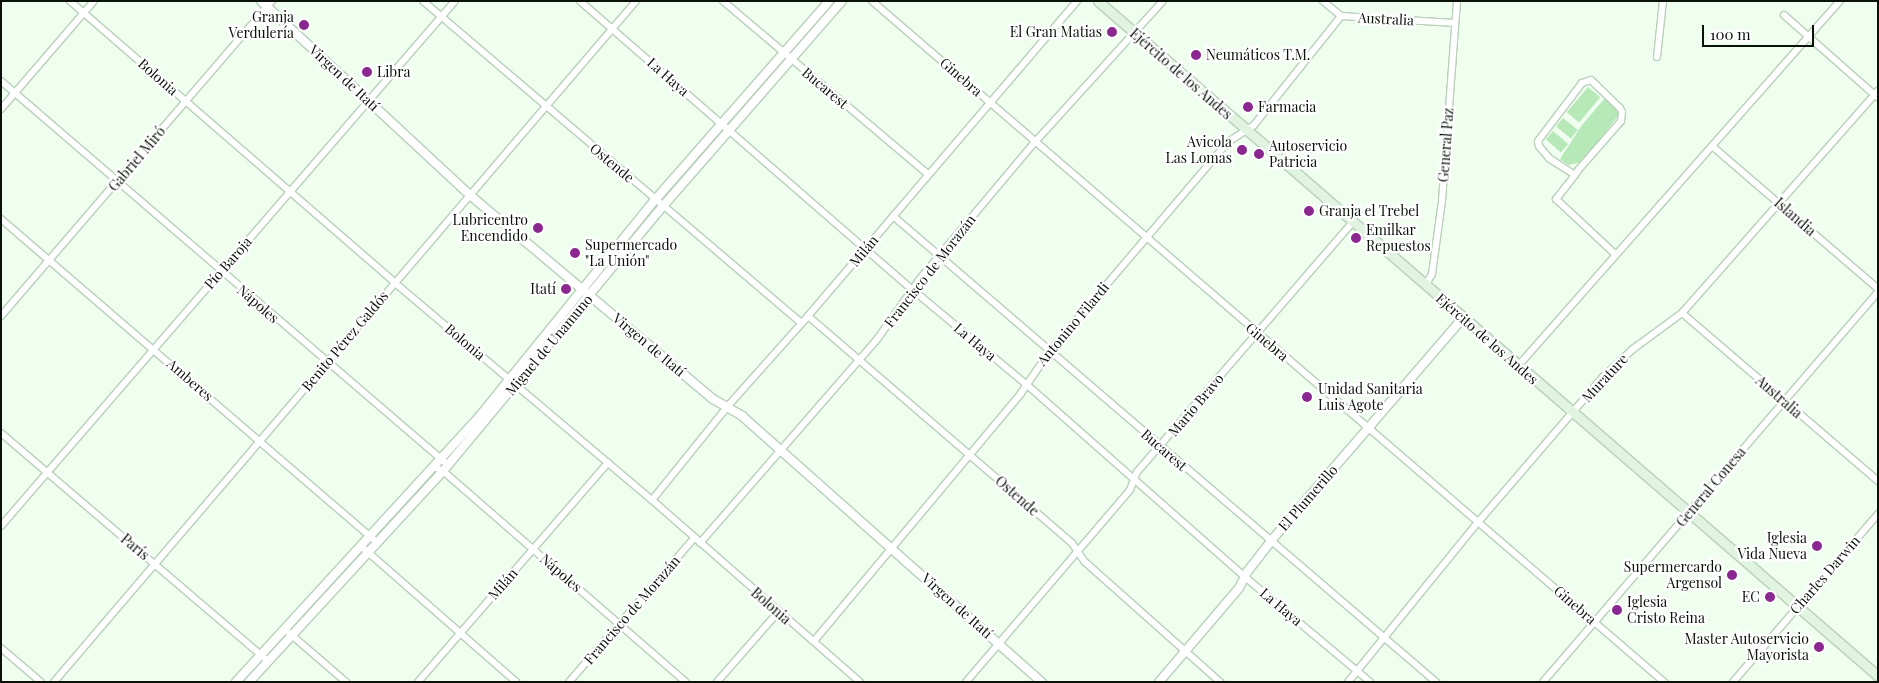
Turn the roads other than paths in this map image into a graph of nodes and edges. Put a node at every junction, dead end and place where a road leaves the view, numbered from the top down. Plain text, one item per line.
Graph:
1 (70, 1) edge
2 (94, 1) edge
3 (261, 1) edge
4 (423, 1) edge
5 (456, 1) edge
6 (580, 1) edge
7 (636, 1) edge
8 (723, 1) edge
9 (828, 1) edge
10 (842, 1) edge
11 (872, 1) edge
12 (1077, 1) edge
13 (1098, 1) edge
14 (1163, 1) edge
15 (1323, 1) edge
16 (1457, 1) edge
17 (1663, 1) edge
18 (1840, 1) edge
19 (270, 4) edge
20 (84, 13) junction
21 (1784, 15) dead end
22 (1341, 16) junction
23 (442, 17) junction
24 (1455, 23) junction
25 (612, 30) junction
26 (1133, 33) junction
27 (1808, 36) junction
28 (784, 53) junction
29 (1657, 57) dead end
30 (792, 59) junction
31 (1, 81) edge
32 (15, 93) junction
33 (1877, 94) edge
34 (368, 100) junction
35 (186, 102) junction
36 (990, 102) junction
37 (546, 107) junction
38 (1, 109) edge
39 (722, 124) junction
40 (729, 130) junction
41 (1247, 130) junction
42 (1035, 142) junction
43 (1712, 146) junction
44 (928, 174) junction
45 (1575, 175) junction
46 (118, 182) junction
47 (290, 191) junction
48 (471, 196) junction
49 (656, 200) junction
50 (1779, 203) junction
51 (663, 206) junction
52 (893, 216) junction
53 (1, 219) edge
54 (1353, 222) junction
55 (1145, 238) junction
56 (866, 248) junction
57 (1616, 254) junction
58 (939, 256) junction
59 (50, 260) junction
60 (220, 271) junction
61 (395, 283) junction
62 (1425, 286) junction
63 (583, 289) junction
64 (913, 290) junction
65 (1878, 291) edge
66 (590, 295) junction
67 (1682, 313) junction
68 (1, 316) edge
69 (808, 316) junction
70 (1463, 318) junction
71 (802, 323) junction
72 (1256, 333) junction
73 (154, 349) junction
74 (1050, 351) junction
75 (858, 360) junction
76 (327, 363) junction
77 (1518, 366) junction
78 (509, 379) junction
79 (516, 384) junction
80 (1026, 384) junction
81 (1783, 401) junction
82 (727, 407) junction
83 (1572, 414) junction
84 (1368, 429) junction
85 (1, 433) edge
86 (260, 440) junction
87 (1160, 447) junction
88 (781, 449) junction
89 (969, 455) junction
90 (441, 461) junction
91 (608, 463) junction
92 (435, 467) junction
93 (446, 468) junction
94 (47, 472) junction
95 (1134, 481) junction
96 (1878, 481) edge
97 (652, 500) junction
98 (1689, 513) junction
99 (1878, 514) edge
100 (1479, 521) junction
101 (1, 526) edge
102 (371, 536) junction
103 (694, 538) junction
104 (1271, 541) junction
105 (378, 543) junction
106 (700, 543) junction
107 (892, 546) junction
108 (362, 547) junction
109 (533, 549) junction
110 (1078, 551) junction
111 (369, 554) junction
112 (154, 563) junction
113 (1245, 577) junction
114 (1798, 607) junction
115 (778, 612) junction
116 (1594, 622) junction
117 (618, 624) junction
118 (286, 629) junction
119 (460, 634) junction
120 (293, 635) junction
121 (1384, 639) junction
122 (814, 641) junction
123 (999, 644) junction
124 (1, 648) edge
125 (1185, 652) junction
126 (261, 656) junction
127 (268, 661) junction
128 (1358, 670) junction
129 (1878, 676) edge
130 (41, 682) edge
131 (54, 682) edge
132 (236, 682) edge
133 (249, 682) edge
134 (346, 682) edge
135 (418, 682) edge
136 (516, 682) edge
137 (569, 682) edge
138 (686, 682) edge
139 (717, 682) edge
140 (860, 682) edge
141 (966, 682) edge
142 (1042, 682) edge
143 (1159, 682) edge
144 (1220, 682) edge
145 (1348, 682) edge
146 (1370, 682) edge
147 (1436, 682) edge
148 (1543, 682) edge
149 (1664, 682) edge
150 (1732, 682) edge

1 - 20 street, Bolonia
2 - 20 street
3 - 19 street, Virgen de Itatí
4 - 23 street, Ostende
5 - 23 street, Pío Baroja
6 - 25 street, La Haya
7 - 25 street, Benito Pérez Galdós
8 - 28 street, Bucarest
9 - 28 street, Miguel de Unamuno
10 - 30 street, Miguel de Unamuno
11 - 36 street, Ginebra
12 - 36 street, Milán
13 - 26 main road, Ejército de los Andes
14 - 26 street, Francisco de Morazán
15 - 22 street, Australia
16 - 24 street, General Paz
17 - 29 street
18 - 27 street
19 - 34 street, Virgen de Itatí
19 - 35 street, Gabriel Miró
20 - 32 street
20 - 35 street, Bolonia
21 - 27 street
22 - 24 street, Australia
22 - 41 street, Antonino Filardi
23 - 34 street, Pío Baroja
23 - 37 street, Ostende
24 - 62 street, General Paz
25 - 37 street, Benito Pérez Galdós
25 - 39 street, La Haya
26 - 41 main road, Ejército de los Andes
26 - 42 street, Francisco de Morazán
27 - 33 street
27 - 43 street
28 - 30 street, Bucarest
28 - 39 street, Miguel de Unamuno
30 - 40 street, Miguel de Unamuno
30 - 44 street, Bucarest
31 - 32 street, Nápoles
32 - 38 street
32 - 46 street, Nápoles
33 - 50 street, Murature
34 - 47 street, Pío Baroja
34 - 48 street, Virgen de Itatí
35 - 46 street, Gabriel Miró
35 - 47 street, Bolonia
36 - 42 street, Ginebra
36 - 44 street, Milán
37 - 48 street, Benito Pérez Galdós
37 - 49 street, Ostende
39 - 40 street, La Haya
39 - 49 street, Miguel de Unamuno
40 - 51 street, Miguel de Unamuno
40 - 56 street, La Haya
41 - 54 main road, Ejército de los Andes
41 - 55 street, Antonino Filardi
42 - 55 street, Ginebra
42 - 58 street, Francisco de Morazán
43 - 50 street, Islandia
43 - 57 street
44 - 52 street, Milán
45 - 45 street
45 - 57 street
46 - 59 street, Gabriel Miró
46 - 60 street, Nápoles
47 - 60 street, Pío Baroja
47 - 61 street, Bolonia
48 - 61 street, Benito Pérez Galdós
48 - 63 street, Virgen de Itatí
49 - 51 street, Ostende
49 - 63 street, Miguel de Unamuno
50 - 65 street, Islandia
50 - 67 street, Murature
51 - 66 street, Miguel de Unamuno
51 - 71 street, Ostende
52 - 56 street, Milán
52 - 58 street, Bucarest
53 - 59 street, Amberes
54 - 62 main road, Ejército de los Andes
54 - 72 street, Mario Bravo
55 - 72 street, Ginebra
55 - 74 street, Antonino Filardi
56 - 64 street, La Haya
56 - 69 street, Milán
57 - 77 street
58 - 64 street, Francisco de Morazán
58 - 74 street, Bucarest
59 - 68 street, Gabriel Miró
59 - 73 street, Amberes
60 - 73 street, Pío Baroja
60 - 76 street, Nápoles
61 - 76 street, Benito Pérez Galdós
61 - 78 street, Bolonia
62 - 70 main road, Ejército de los Andes
63 - 66 street, Virgen de Itatí
63 - 78 street, Miguel de Unamuno
64 - 75 street, Francisco de Morazán
64 - 80 street, La Haya
65 - 81 street, General Conesa
66 - 79 street, Miguel de Unamuno
66 - 82 street, Virgen de Itatí
67 - 81 street, Australia
67 - 83 street, Murature
69 - 71 street, Milán
69 - 75 street, Ostende
70 - 77 main road, Ejército de los Andes
70 - 84 street, El Plumerillo
71 - 82 street, Milán
72 - 84 street, Ginebra
72 - 87 street, Mario Bravo
73 - 86 street, Amberes
73 - 94 street, Pío Baroja
74 - 80 street, Antonino Filardi
74 - 87 street, Bucarest
75 - 88 street, Francisco de Morazán
75 - 89 street, Ostende
76 - 86 street, Benito Pérez Galdós
76 - 90 street, Nápoles
77 - 83 main road, Ejército de los Andes
78 - 79 street, Bolonia
78 - 90 street, Miguel de Unamuno
79 - 91 street, Bolonia
79 - 93 street, Miguel de Unamuno
80 - 89 street, Antonino Filardi
80 - 95 street, La Haya
81 - 96 street, Australia
81 - 98 street, General Conesa
82 - 88 street, Virgen de Itatí
82 - 97 street, Milán
83 - 98 main road, Ejército de los Andes
83 - 100 street, Murature
84 - 100 street, Ginebra
84 - 104 street, El Plumerillo
85 - 94 street, París
86 - 102 street, Amberes
86 - 112 street, Benito Pérez Galdós
87 - 95 street, Mario Bravo
87 - 104 street, Bucarest
88 - 106 street, Francisco de Morazán
88 - 107 street, Virgen de Itatí
89 - 107 street, Antonino Filardi
89 - 110 street, Ostende
90 - 92 street, Miguel de Unamuno
90 - 93 street, Nápoles
91 - 97 street, Bolonia
91 - 109 street, Milán
92 - 93 street, Nápoles
92 - 102 street, Miguel de Unamuno
93 - 105 street, Miguel de Unamuno
93 - 109 street, Nápoles
94 - 101 street, Pío Baroja
94 - 112 street, París
95 - 110 street, Mario Bravo
95 - 113 street, La Haya
97 - 103 street, Bolonia
98 - 114 main road, Ejército de los Andes
98 - 116 street, General Conesa
99 - 114 street, Charles Darwin
100 - 116 street, Ginebra
100 - 121 street, Murature
102 - 105 street, Amberes
102 - 108 street, Miguel de Unamuno
103 - 106 street, Bolonia
103 - 117 street, Francisco de Morazán
104 - 113 street, El Plumerillo
104 - 121 street, Bucarest
105 - 111 street, Miguel de Unamuno
106 - 115 street, Bolonia
107 - 122 street, Antonino Filardi
107 - 123 street, Virgen de Itatí
108 - 111 street
108 - 118 street, Miguel de Unamuno
109 - 117 street, Nápoles
109 - 119 street, Milán
110 - 123 street, Mario Bravo
110 - 125 street, Ostende
111 - 119 street
111 - 120 street, Miguel de Unamuno
112 - 126 street, París
112 - 131 street, Benito Pérez Galdós
113 - 125 street, El Plumerillo
113 - 128 street, La Haya
114 - 129 main road, Ejército de los Andes
114 - 150 street, Charles Darwin
115 - 122 street, Bolonia
115 - 139 street
116 - 148 street, General Conesa
116 - 149 street, Ginebra
117 - 137 street, Francisco de Morazán
117 - 138 street, Nápoles
118 - 120 street
118 - 126 street, Miguel de Unamuno
119 - 135 street, Milán
119 - 136 street
120 - 127 street, Miguel de Unamuno
120 - 134 street
121 - 128 street, Murature
121 - 147 street, Bucarest
122 - 140 street, Bolonia
123 - 141 street, Mario Bravo
123 - 142 street, Virgen de Itatí
124 - 130 street
125 - 143 street, El Plumerillo
125 - 144 street, Ostende
126 - 127 street, París
126 - 132 street, Miguel de Unamuno
127 - 133 street, Miguel de Unamuno
128 - 145 street, Murature
128 - 146 street, La Haya

